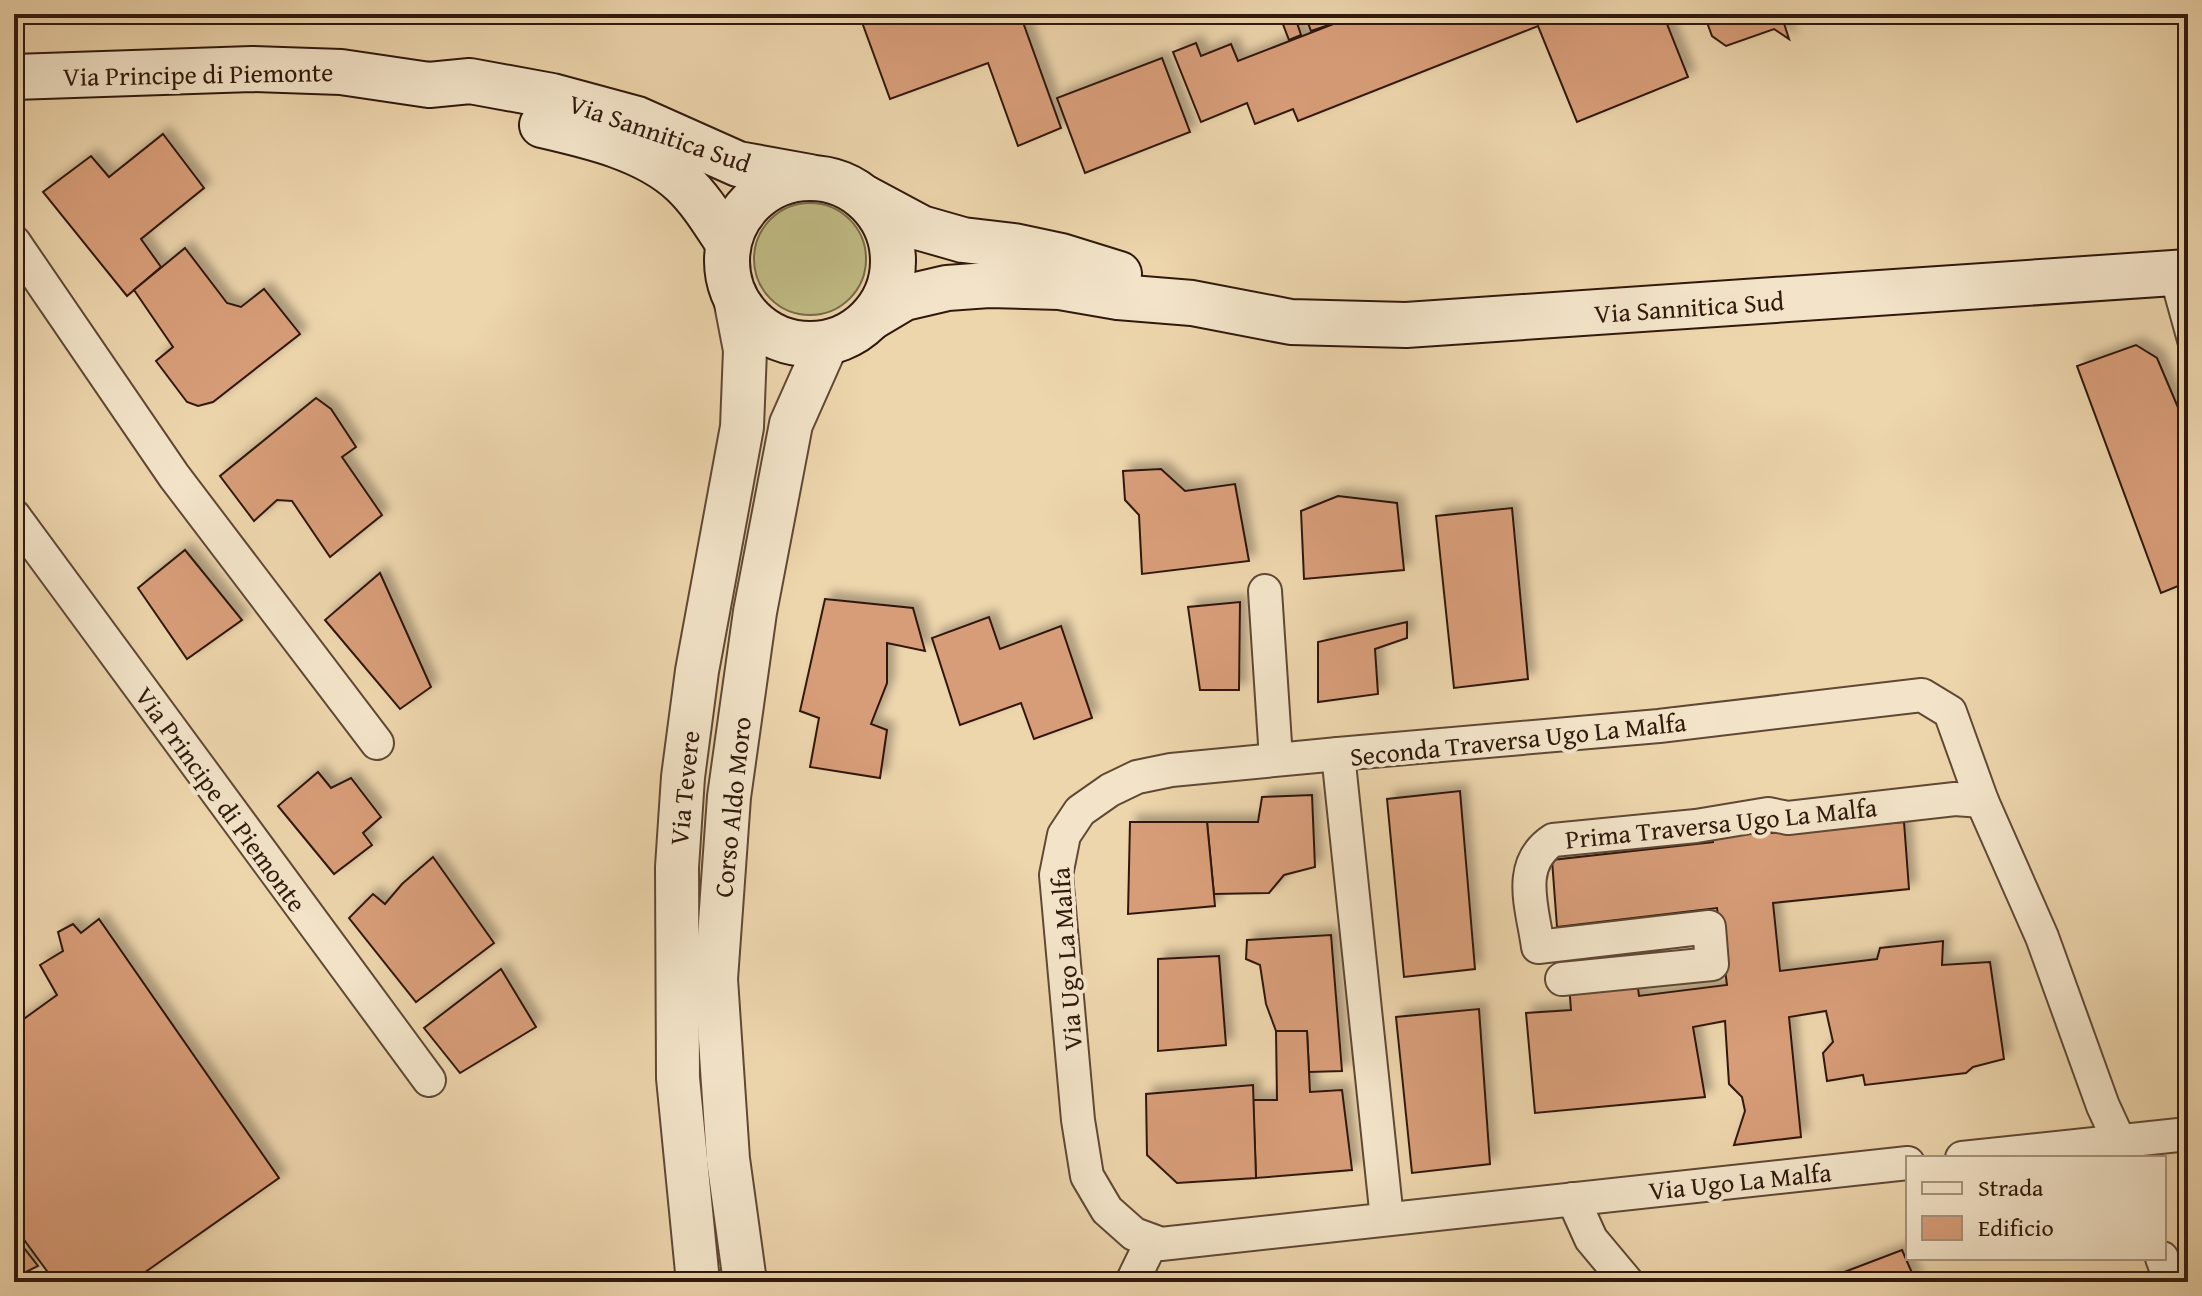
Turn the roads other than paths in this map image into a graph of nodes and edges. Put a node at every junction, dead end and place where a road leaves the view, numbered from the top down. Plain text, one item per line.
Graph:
1 (14, 77) edge
2 (429, 85) junction
3 (810, 177) junction
4 (863, 196) junction
5 (14, 242) edge
6 (728, 243) junction
7 (2178, 273) edge
8 (735, 298) junction
9 (1192, 303) junction
10 (872, 317) junction
11 (827, 343) junction
12 (2188, 348) edge
13 (14, 516) edge
14 (1265, 591) dead end
15 (377, 743) dead end
16 (1338, 754) junction
17 (1276, 759) junction
18 (1982, 801) junction
19 (1562, 979) dead end
20 (429, 1080) dead end
21 (2188, 1134) edge
22 (2123, 1149) edge
23 (1998, 1156) edge
24 (1906, 1163) edge
25 (1573, 1199) junction
26 (1387, 1219) junction
27 (1152, 1241) junction
28 (2163, 1260) edge
29 (698, 1282) edge
30 (745, 1282) edge
31 (1132, 1282) edge
32 (1627, 1282) edge
33 (2171, 1282) edge

1 - 2 main road, Via Principe di Piemonte
2 - 3 main road, Via Sannitica Sud
2 - 6 main road, Via Sannitica Sud
3 - 4 main road
3 - 6 main road
4 - 9 main road, Via Sannitica Sud
4 - 10 main road
5 - 15 street
6 - 8 main road
7 - 9 main road, Via Sannitica Sud
7 - 12 lane
8 - 11 main road
8 - 29 street, Via Tevere
9 - 10 main road, Via Sannitica Sud
10 - 11 main road
11 - 30 street, Corso Aldo Moro
13 - 20 street, Via Principe di Piemonte
14 - 17 street
16 - 17 street, Via Ugo La Malfa
16 - 18 street, Seconda Traversa Ugo La Malfa
16 - 26 street, Seconda Traversa Ugo La Malfa
17 - 27 street, Via Ugo La Malfa
18 - 19 street, Prima Traversa Ugo La Malfa
18 - 22 street
21 - 22 street
22 - 23 street
24 - 25 street, Via Ugo La Malfa
25 - 26 street, Via Ugo La Malfa
25 - 32 street
26 - 27 street, Via Ugo La Malfa
27 - 31 street
28 - 33 street

